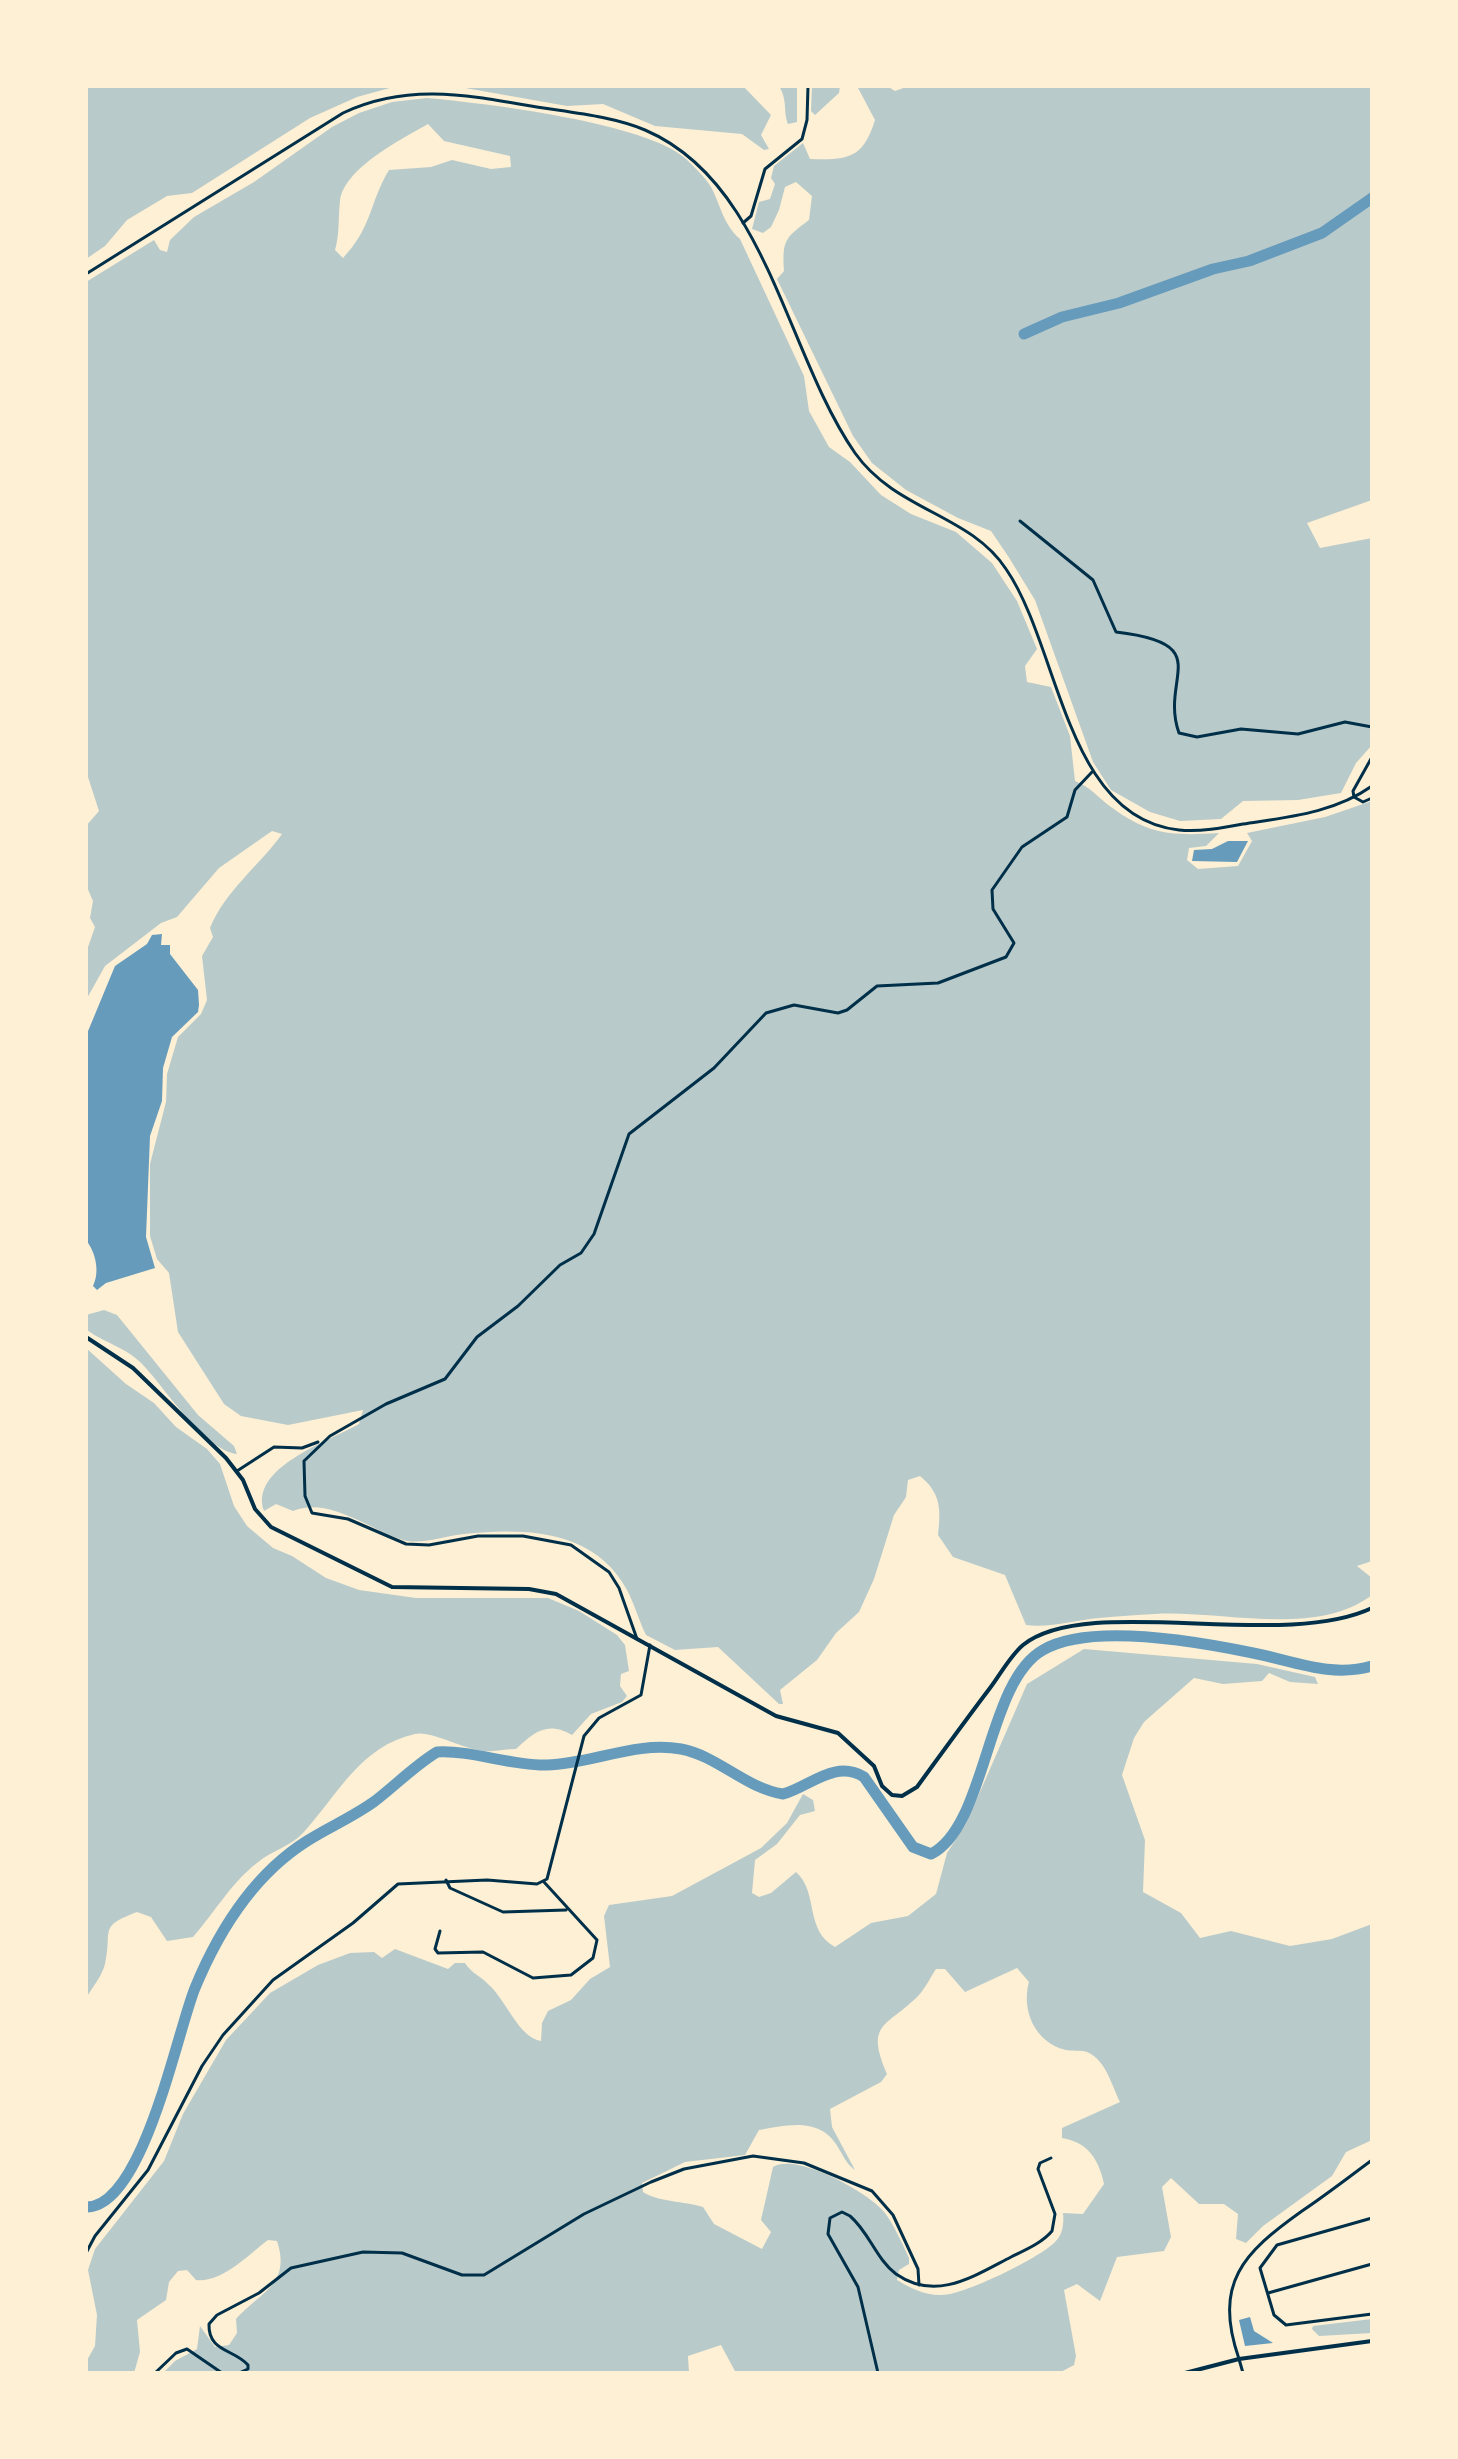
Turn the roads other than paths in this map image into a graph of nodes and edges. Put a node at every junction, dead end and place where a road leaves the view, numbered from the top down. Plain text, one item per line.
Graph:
1 (808, 86) edge
2 (743, 223) junction
3 (86, 274) edge
4 (1020, 521) dead end
5 (1372, 727) edge
6 (1372, 757) edge
7 (1092, 772) junction
8 (1372, 786) edge
9 (1354, 797) junction
10 (1372, 798) edge
11 (86, 1337) edge
12 (322, 1441) junction
13 (237, 1471) junction
14 (1372, 1608) edge
15 (637, 1639) junction
16 (650, 1645) junction
17 (446, 1880) junction
18 (544, 1882) junction
19 (566, 1910) junction
20 (440, 1931) dead end
21 (1051, 2158) dead end
22 (1372, 2160) edge
23 (1372, 2218) edge
24 (86, 2253) edge
25 (1372, 2264) edge
26 (919, 2285) junction
27 (1268, 2293) junction
28 (1372, 2314) edge
29 (1372, 2342) edge
30 (1239, 2359) junction
31 (155, 2373) edge
32 (222, 2373) edge
33 (239, 2373) edge
34 (878, 2373) edge
35 (1185, 2373) edge
36 (1243, 2373) edge

1 - 2 street
2 - 3 street
2 - 7 street
4 - 5 street
6 - 9 street
7 - 9 street
7 - 12 street
8 - 9 street
9 - 10 street
11 - 13 main road
12 - 13 street
12 - 15 street
13 - 15 main road
14 - 16 main road
15 - 16 main road
16 - 18 street
17 - 18 street
17 - 19 street
17 - 24 street
18 - 19 street
19 - 20 street
21 - 26 street
22 - 30 street
23 - 27 street
25 - 27 street
26 - 33 street
26 - 34 street
27 - 28 street
29 - 30 main road
30 - 35 main road
30 - 36 street
31 - 32 street

